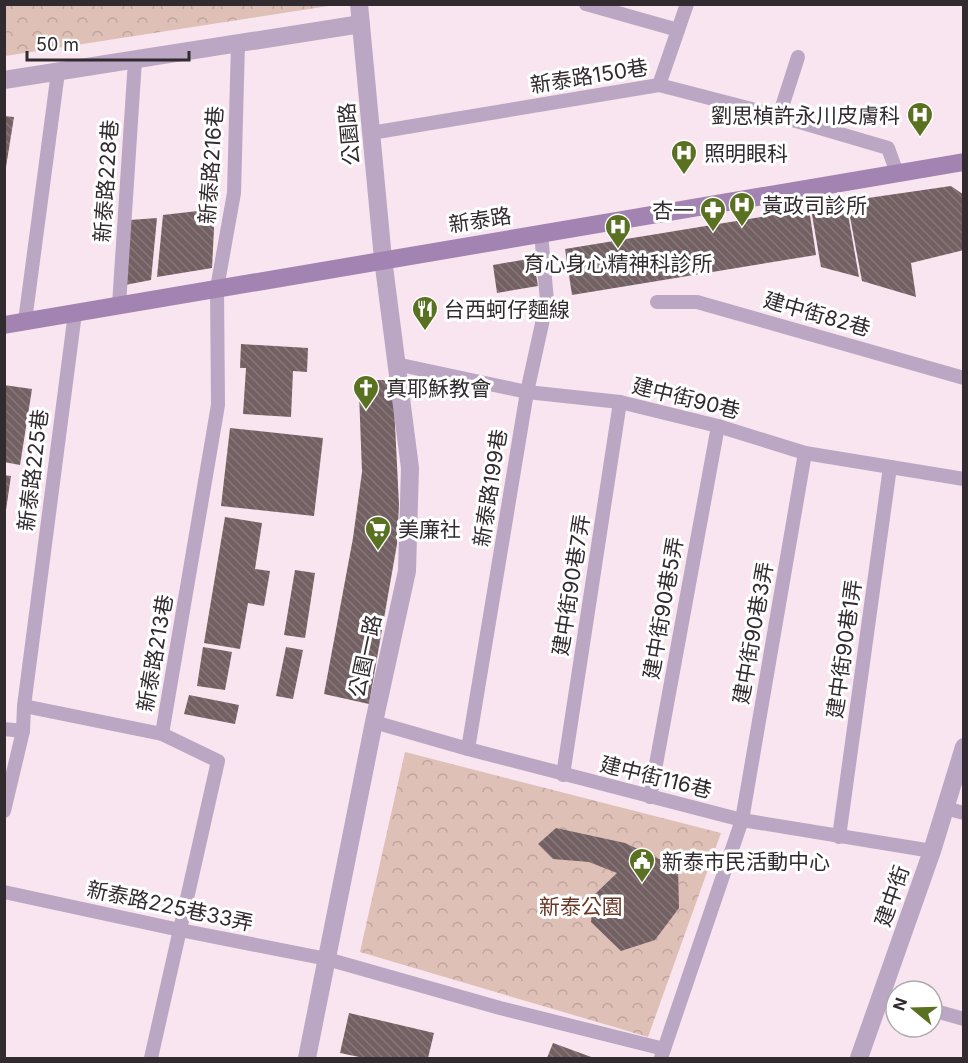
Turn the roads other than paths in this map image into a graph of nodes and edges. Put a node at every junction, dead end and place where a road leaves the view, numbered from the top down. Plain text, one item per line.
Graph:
1 (359, 4) edge
2 (370, 4) edge
3 (586, 4) edge
4 (687, 4) edge
5 (361, 24) junction
6 (678, 30) junction
7 (238, 43) junction
8 (798, 57) dead end
9 (135, 60) junction
10 (58, 72) junction
11 (4, 80) edge
12 (659, 85) junction
13 (779, 116) junction
14 (371, 133) junction
15 (963, 162) edge
16 (897, 173) junction
17 (541, 233) junction
18 (383, 259) junction
19 (217, 288) junction
20 (657, 302) dead end
21 (119, 305) junction
22 (75, 313) junction
23 (25, 321) junction
24 (4, 325) edge
25 (396, 364) junction
26 (963, 378) edge
27 (527, 392) junction
28 (620, 402) junction
29 (718, 426) junction
30 (805, 453) junction
31 (890, 467) junction
32 (963, 479) edge
33 (24, 706) junction
34 (374, 722) junction
35 (4, 729) edge
36 (23, 731) junction
37 (162, 734) junction
38 (963, 747) edge
39 (468, 749) junction
40 (563, 774) junction
41 (650, 797) junction
42 (945, 808) junction
43 (4, 811) edge
44 (963, 813) edge
45 (742, 820) junction
46 (839, 837) junction
47 (932, 851) junction
48 (4, 892) edge
49 (180, 930) junction
50 (327, 959) junction
51 (894, 979) edge
52 (884, 1006) edge
53 (944, 1013) edge
54 (963, 1019) edge
55 (663, 1054) edge
56 (151, 1059) edge
57 (307, 1059) edge
58 (859, 1059) edge

1 - 5 street, 公園路
2 - 5 lane
3 - 6 lane
4 - 6 lane
5 - 7 street
5 - 14 street, 公園路
6 - 12 lane
7 - 9 street
7 - 19 lane, 新泰路216巷
8 - 13 lane
9 - 10 street
9 - 21 lane, 新泰路228巷
10 - 11 street
10 - 23 lane
12 - 13 lane, 新泰路150巷
12 - 14 lane, 新泰路150巷
13 - 16 lane, 新泰路150巷
14 - 18 street, 公園路
15 - 16 main road, 新泰路
16 - 17 main road, 新泰路
17 - 18 main road, 新泰路
17 - 27 lane, 新泰路199巷
18 - 19 main road, 新泰路
18 - 25 street, 公園一路
19 - 21 main road, 新泰路
19 - 37 lane, 新泰路213巷
20 - 26 lane, 建中街82巷
21 - 22 main road, 新泰路
22 - 23 main road, 新泰路
22 - 33 lane, 新泰路225巷
23 - 24 main road, 新泰路
25 - 27 lane, 建中街90巷
25 - 34 street, 公園一路
27 - 28 lane, 建中街90巷
27 - 39 lane, 新泰路199巷
28 - 29 lane, 建中街90巷
28 - 40 lane, 建中街90巷7弄
29 - 30 lane, 建中街90巷
29 - 41 lane, 建中街90巷5弄
30 - 31 lane, 建中街90巷
30 - 45 lane, 建中街90巷3弄
31 - 32 lane, 建中街90巷
31 - 46 lane, 建中街90巷1弄
33 - 36 lane, 新泰路225巷
33 - 37 lane
34 - 39 lane, 建中街116巷
34 - 50 street, 公園一路
35 - 36 lane
36 - 43 lane, 新泰路225巷
37 - 49 lane, 新泰路213巷
38 - 42 street, 建中街
39 - 40 lane, 建中街116巷
40 - 41 lane, 建中街116巷
41 - 45 lane, 建中街116巷
42 - 44 lane
42 - 47 street, 建中街
45 - 46 lane, 建中街116巷
45 - 55 lane, 建中街90巷3弄
46 - 47 lane, 建中街116巷
47 - 51 street, 建中街
48 - 49 lane, 新泰路225巷33弄
49 - 50 lane, 新泰路225巷33弄
49 - 56 lane, 新泰路213巷
50 - 55 lane, 新泰路225巷33弄
50 - 57 street, 公園一路
52 - 58 street, 建中街
53 - 54 lane

